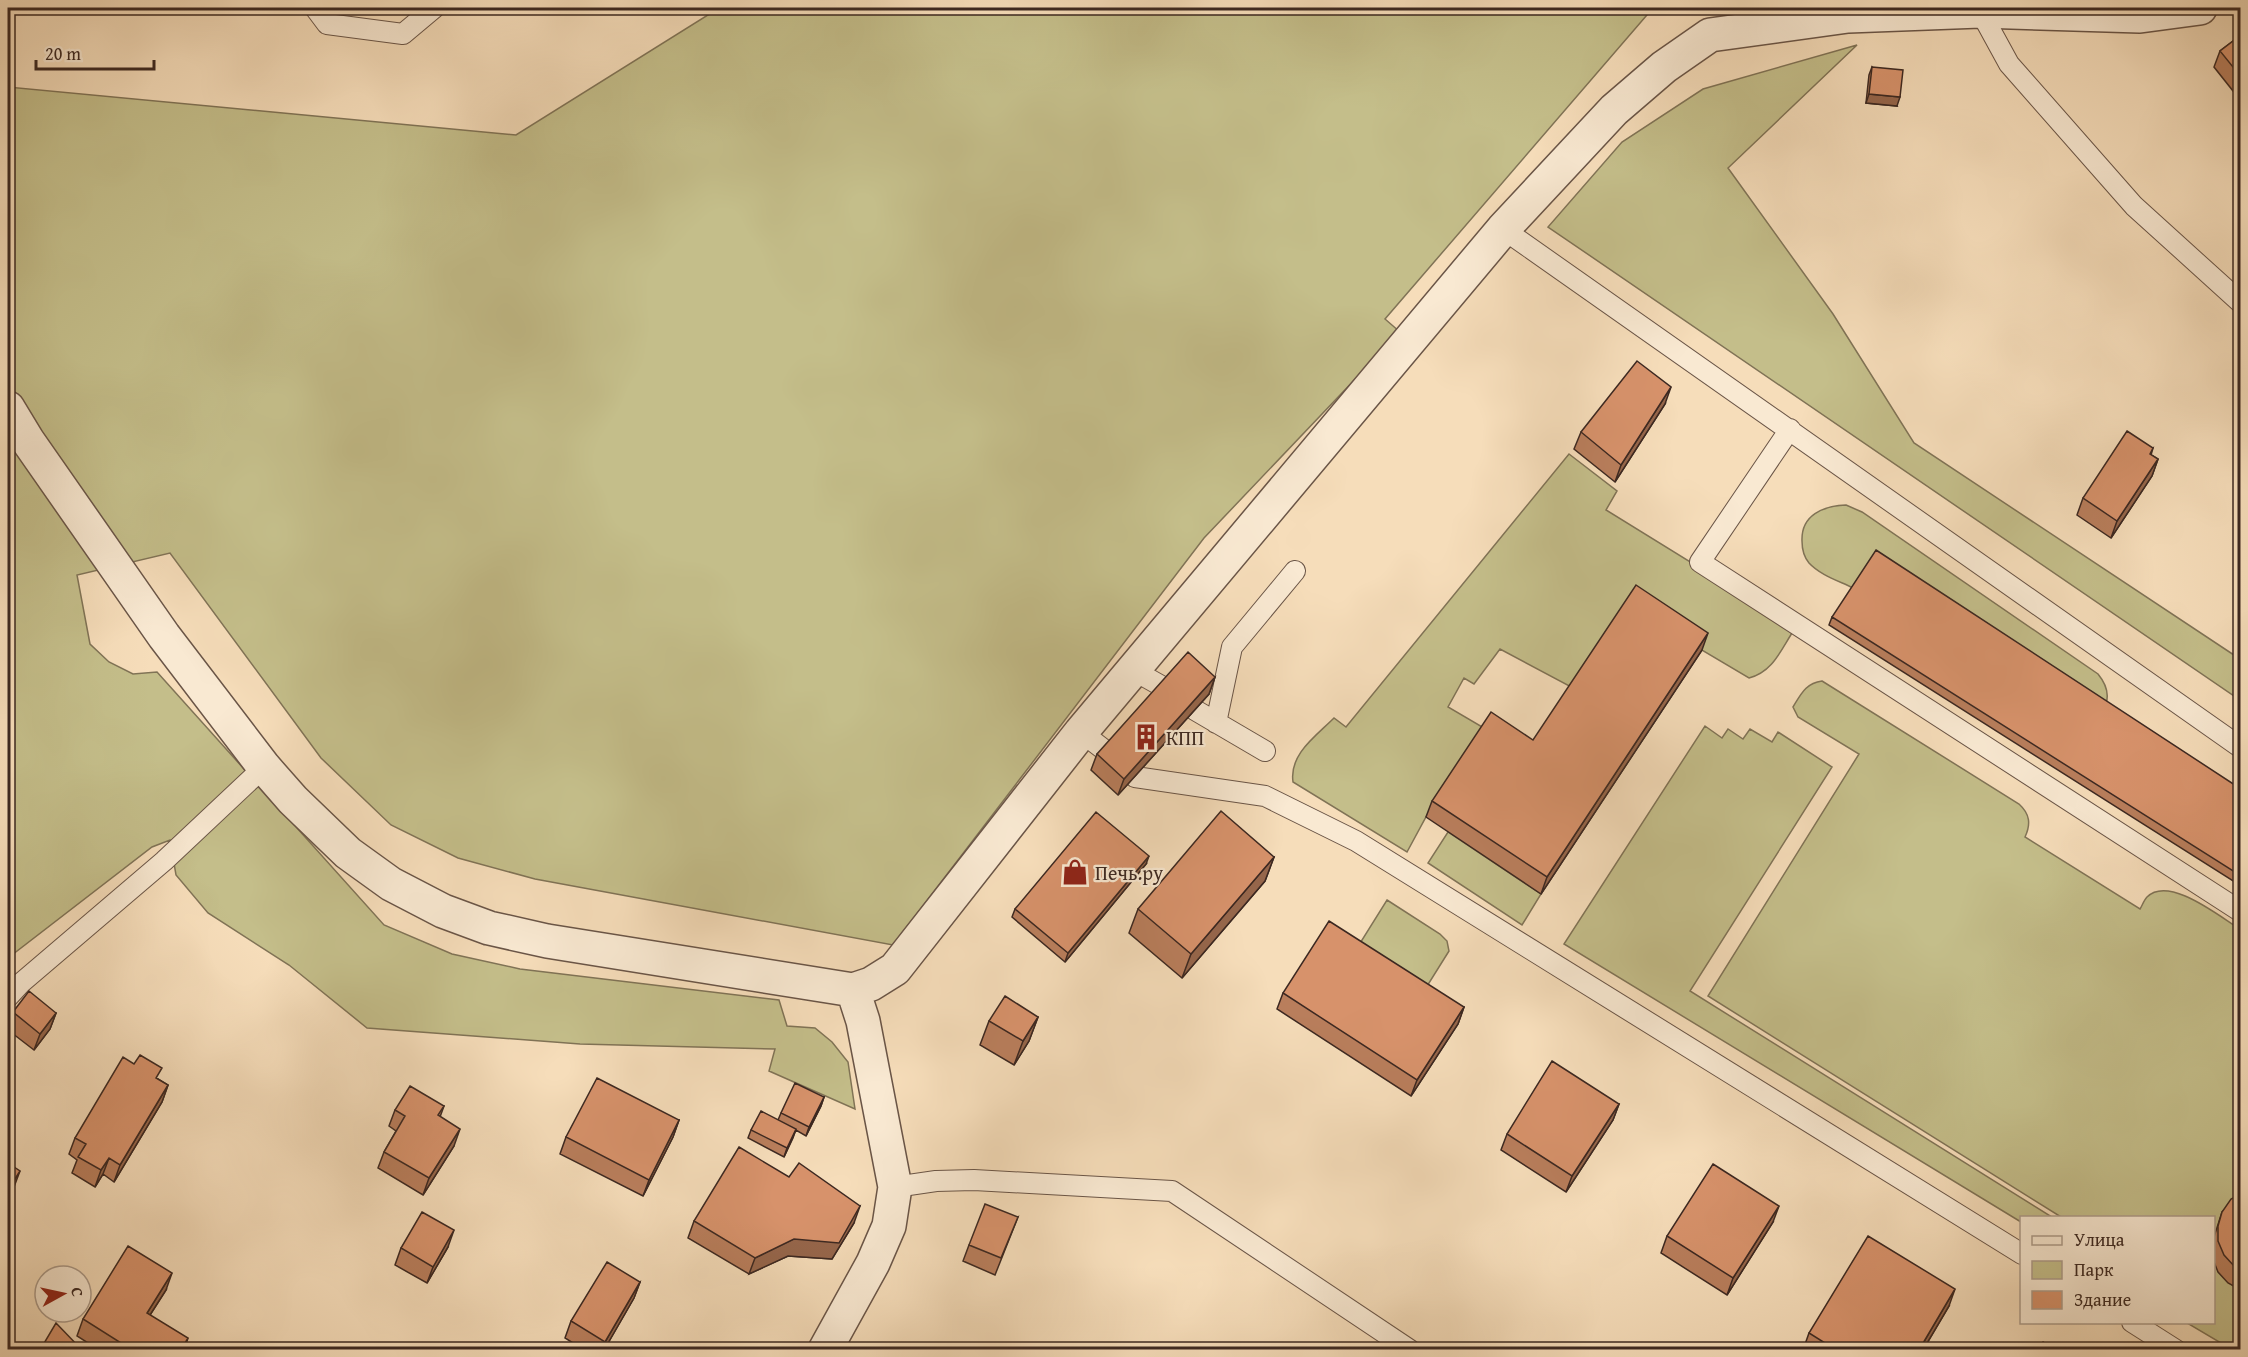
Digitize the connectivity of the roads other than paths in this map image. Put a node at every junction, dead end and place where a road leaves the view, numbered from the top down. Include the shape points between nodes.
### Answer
1 (315, 8) edge
2 (434, 8) edge
3 (2200, 8) edge
4 (1980, 11) junction
5 (1503, 230) junction
6 (2241, 302) edge
7 (8, 408) edge
8 (1790, 429) junction
9 (1295, 571) dead end
10 (1133, 670) junction
11 (1165, 688) edge
12 (1195, 710) edge
13 (1216, 723) junction
14 (1081, 732) junction
15 (2241, 747) edge
16 (1265, 751) dead end
17 (1107, 752) edge
18 (264, 767) junction
19 (1135, 777) edge
20 (2241, 911) edge
21 (853, 990) junction
22 (8, 997) edge
23 (895, 1187) junction
24 (2020, 1253) edge
25 (2134, 1324) edge
26 (825, 1350) edge
27 (1410, 1350) edge
28 (2176, 1350) edge

1 - 2 lane via 327,24 403,34
3 - 4 street via 2140,16
4 - 5 street via 1848,16 1710,35 1664,67 1614,111
4 - 6 lane via 2009,64 2134,206
5 - 8 lane
5 - 10 street
7 - 18 street via 164,636
8 - 15 lane
8 - 20 lane via 1700,562
9 - 13 lane via 1232,647
10 - 11 lane
10 - 14 street
12 - 13 lane
13 - 16 lane
14 - 17 lane
14 - 21 street via 896,969
18 - 21 street via 348,853 391,884 489,928 547,941
18 - 22 lane via 164,861
19 - 24 lane via 1265,796 1356,841
21 - 23 street via 863,1021
23 - 26 street via 889,1226
23 - 27 lane via 974,1180 1173,1191
25 - 28 lane

